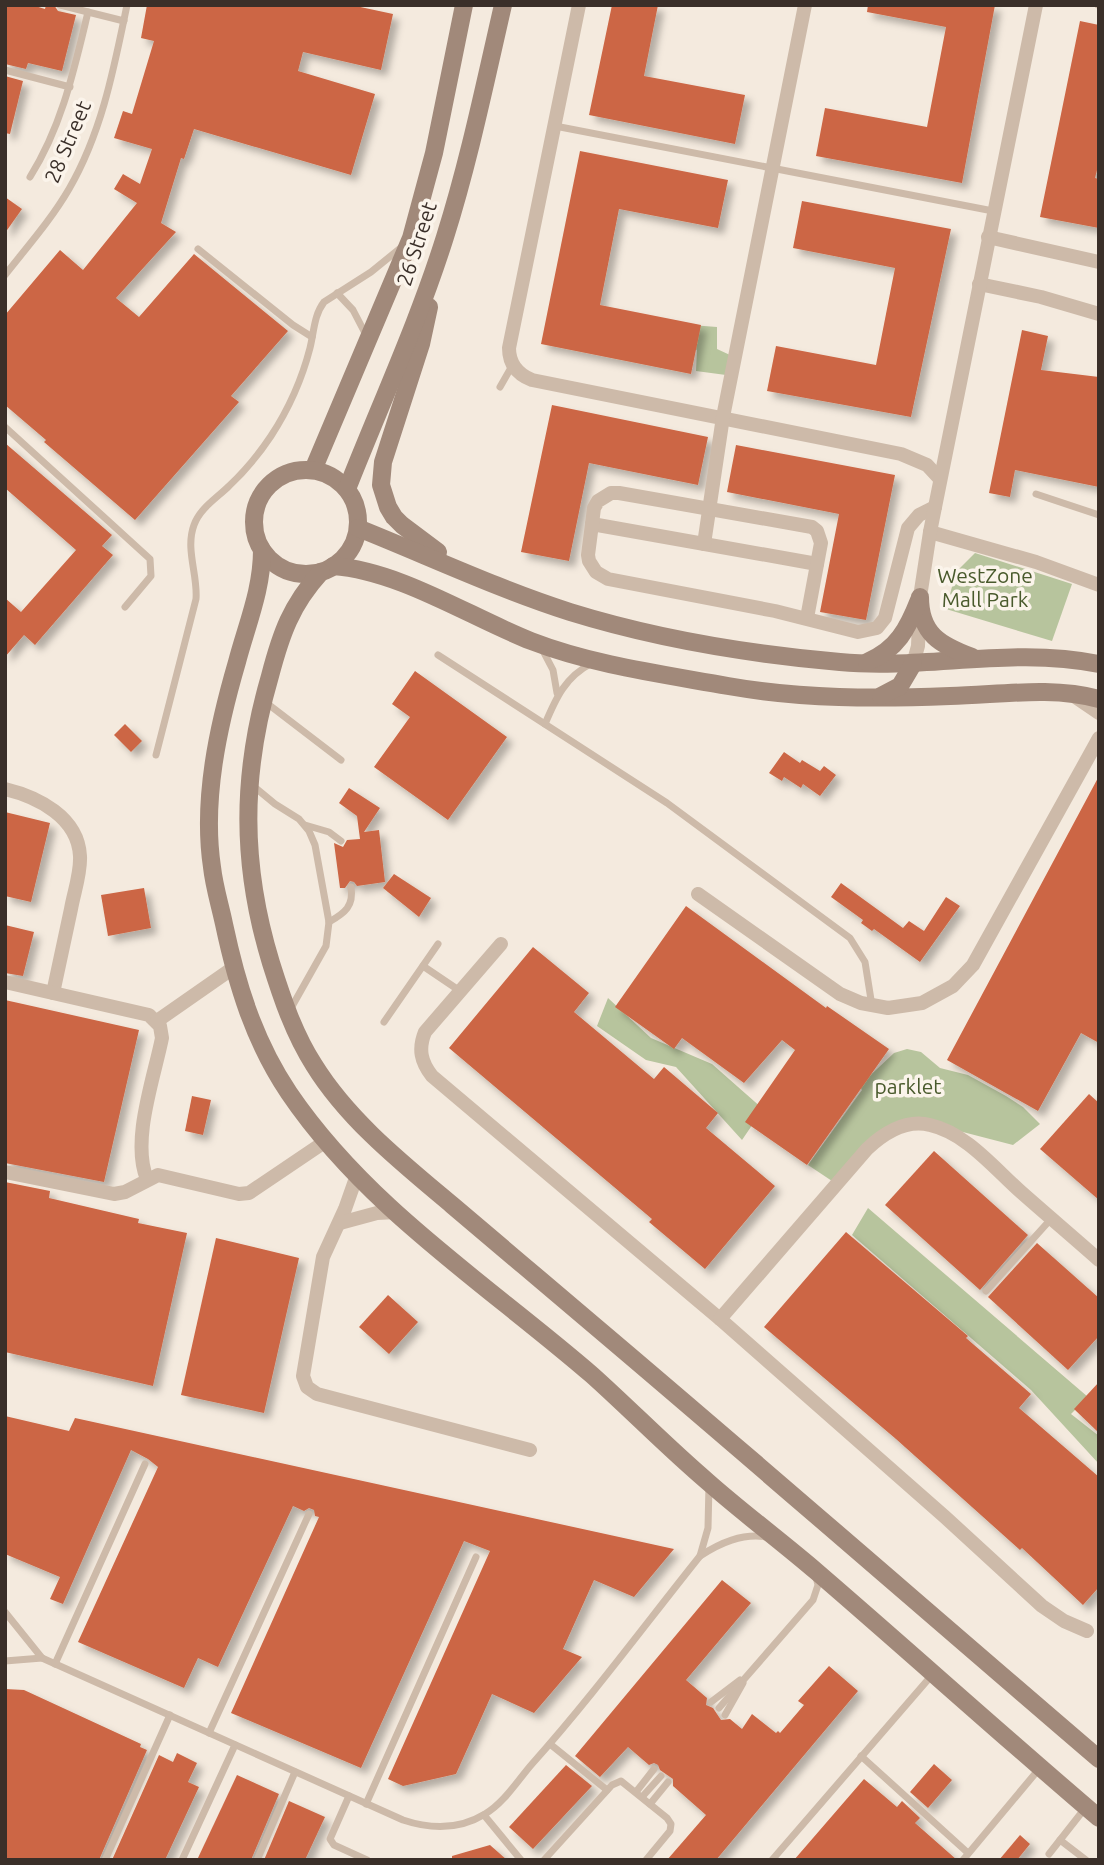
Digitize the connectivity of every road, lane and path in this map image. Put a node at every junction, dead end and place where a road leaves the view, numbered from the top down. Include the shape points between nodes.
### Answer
1 (60, 5) edge
2 (127, 5) edge
3 (464, 5) edge
4 (503, 5) edge
5 (579, 5) edge
6 (805, 5) edge
7 (1036, 5) edge
8 (88, 12) junction
9 (124, 21) junction
10 (5, 70) edge
11 (70, 87) junction
12 (554, 126) junction
13 (774, 168) junction
14 (30, 177) dead end
15 (993, 211) junction
16 (988, 237) junction
17 (411, 238) junction
18 (198, 249) dead end
19 (1099, 261) edge
20 (433, 274) junction
21 (5, 275) edge
22 (979, 284) junction
23 (337, 293) junction
24 (1099, 314) edge
25 (312, 337) junction
26 (368, 341) junction
27 (512, 365) junction
28 (500, 387) dead end
29 (723, 418) junction
30 (5, 427) edge
31 (313, 470) junction
32 (940, 479) junction
33 (347, 489) junction
34 (1036, 494) dead end
35 (935, 507) junction
36 (709, 510) junction
37 (1099, 515) edge
38 (592, 524) junction
39 (358, 528) junction
40 (930, 532) junction
41 (704, 544) junction
42 (262, 550) junction
43 (817, 565) junction
44 (327, 569) junction
45 (461, 569) junction
46 (1099, 584) edge
47 (920, 597) junction
48 (125, 607) dead end
49 (807, 618) junction
50 (538, 643) junction
51 (438, 655) dead end
52 (979, 659) junction
53 (597, 660) junction
54 (864, 663) junction
55 (913, 664) junction
56 (1099, 664) edge
57 (557, 694) junction
58 (1069, 694) junction
59 (878, 697) junction
60 (1099, 699) edge
61 (263, 700) junction
62 (1099, 713) edge
63 (545, 724) junction
64 (1098, 741) edge
65 (156, 755) dead end
66 (341, 760) dead end
67 (249, 783) junction
68 (5, 789) edge
69 (305, 825) junction
70 (341, 841) dead end
71 (351, 887) dead end
72 (698, 894) dead end
73 (329, 922) junction
74 (438, 944) dead end
75 (501, 944) dead end
76 (423, 966) junction
77 (233, 968) junction
78 (5, 982) edge
79 (460, 991) junction
80 (53, 993) junction
81 (872, 1006) junction
82 (288, 1013) junction
83 (157, 1021) junction
84 (384, 1022) dead end
85 (326, 1141) junction
86 (5, 1172) edge
87 (357, 1175) junction
88 (147, 1179) junction
89 (396, 1212) junction
90 (1051, 1219) junction
91 (340, 1223) junction
92 (1099, 1260) edge
93 (986, 1291) dead end
94 (720, 1319) junction
95 (530, 1450) dead end
96 (145, 1464) dead end
97 (709, 1483) junction
98 (309, 1514) dead end
99 (775, 1538) junction
100 (700, 1556) junction
101 (476, 1557) dead end
102 (814, 1570) junction
103 (5, 1612) edge
104 (1093, 1633) edge
105 (42, 1658) junction
106 (5, 1661) edge
107 (55, 1664) junction
108 (933, 1674) junction
109 (746, 1676) junction
110 (711, 1702) dead end
111 (719, 1708) dead end
112 (170, 1715) junction
113 (725, 1715) dead end
114 (209, 1733) junction
115 (550, 1744) junction
116 (235, 1745) junction
117 (861, 1756) junction
118 (1099, 1759) edge
119 (654, 1769) dead end
120 (1040, 1769) junction
121 (295, 1772) junction
122 (607, 1790) junction
123 (639, 1794) junction
124 (349, 1796) junction
125 (366, 1804) junction
126 (650, 1804) junction
127 (1092, 1812) edge
128 (484, 1815) junction
129 (1060, 1840) junction
130 (1049, 1854) dead end
131 (966, 1856) edge
132 (105, 1860) edge
133 (182, 1860) edge
134 (257, 1860) edge
135 (367, 1860) edge
136 (521, 1860) edge
137 (544, 1860) edge
138 (646, 1860) edge
139 (772, 1860) edge
140 (1086, 1860) edge

1 - 8 lane
2 - 9 lane, 28 Street
3 - 17 street, 26 Street via 434,153
4 - 20 street, 26 Street via 466,163
5 - 12 street
6 - 13 street
7 - 15 street
8 - 9 lane
8 - 11 lane
9 - 21 lane, 28 Street via 86,157 50,219
10 - 11 lane
11 - 14 lane via 57,127
12 - 13 lane
12 - 27 street via 509,348
13 - 15 lane
13 - 29 street
15 - 16 street
16 - 19 street
16 - 22 street
17 - 23 lane
17 - 26 street, 26 Street
18 - 25 lane
20 - 33 street, 26 Street
20 - 45 street via 424,335 383,462 381,485 388,507 402,525
22 - 24 street
22 - 32 street
23 - 25 lane via 319,309
23 - 26 lane via 359,320
25 - 65 lane via 300,379 271,436 193,527 190,544 196,599
26 - 31 street, 26 Street
27 - 28 lane
27 - 29 street via 532,380
29 - 32 street via 901,454 927,466
29 - 36 street
30 - 48 lane via 150,559 151,576
31 - 33 street via 332,476
31 - 42 street via 288,473 267,487 258,501 255,534
32 - 35 street
33 - 39 street via 357,508
34 - 37 lane
35 - 40 street
35 - 49 street via 919,515 908,528 885,618 877,628 858,632
36 - 38 street via 611,493 598,501
36 - 41 street
36 - 43 street via 812,527 821,543
38 - 41 street
38 - 49 street via 589,561 608,579
39 - 44 street via 343,558
39 - 45 street
40 - 46 street
40 - 47 street
41 - 43 street
42 - 44 street via 294,572
42 - 77 street via 258,595 219,733 210,812 211,865
43 - 49 street
44 - 50 street via 363,570 385,577
44 - 61 street via 293,607
45 - 54 street via 533,599 640,631 778,656
47 - 52 street via 925,624 936,639
47 - 54 street via 898,641
47 - 55 street
50 - 53 street
50 - 57 lane via 553,670
51 - 63 lane
52 - 55 street
52 - 56 street via 1055,657
53 - 57 lane
53 - 59 street via 785,695
54 - 55 street
55 - 59 street via 900,685
57 - 63 lane
58 - 59 street
58 - 60 street
58 - 62 street
61 - 66 lane
61 - 67 street
63 - 81 lane via 667,803 850,938 865,962
64 - 81 street via 966,974 922,1003
67 - 69 lane
67 - 82 street via 252,887
68 - 80 street via 52,809 79,846 79,868
69 - 70 lane
69 - 73 lane via 315,845
71 - 73 lane via 347,911
72 - 81 street via 840,994
73 - 82 lane via 326,946
74 - 76 lane
75 - 79 street
76 - 79 lane
76 - 84 lane
77 - 83 street
77 - 85 street via 265,1053
78 - 80 street
79 - 94 street via 425,1032 421,1055 427,1070
80 - 83 street via 149,1015
82 - 118 street via 332,1091 387,1148
83 - 88 street via 162,1038 140,1147
85 - 87 street
85 - 88 street via 249,1193 163,1175
86 - 88 street via 114,1194
87 - 89 street
87 - 91 street
89 - 91 street
89 - 97 street via 592,1376
90 - 92 street
90 - 93 lane
90 - 94 street via 960,1137 928,1124 894,1128 867,1149
91 - 95 street via 323,1257 303,1376 307,1387 317,1394
94 - 104 street via 1042,1606
96 - 107 lane
97 - 99 street
97 - 100 lane via 708,1528
98 - 114 lane
99 - 100 lane via 741,1537
99 - 102 street
100 - 115 lane
101 - 125 lane
102 - 108 street
102 - 109 lane via 818,1585 813,1600
103 - 105 lane
105 - 106 lane
105 - 107 lane
107 - 112 lane
108 - 117 lane
108 - 120 street
109 - 110 lane
109 - 111 lane
109 - 113 lane
112 - 114 lane
112 - 132 lane
114 - 116 lane
115 - 122 lane
115 - 128 lane
116 - 121 lane
116 - 133 lane
117 - 131 lane
117 - 139 lane
119 - 123 lane
120 - 127 street
120 - 131 lane
121 - 124 lane
121 - 134 lane
122 - 123 lane via 621,1781
122 - 137 lane
123 - 126 lane
123 - 126 lane via 664,1779
124 - 125 lane
124 - 135 lane via 330,1839
125 - 128 lane via 419,1825 453,1826
126 - 138 lane via 671,1824
127 - 129 lane
128 - 136 lane
129 - 130 lane
129 - 140 lane

